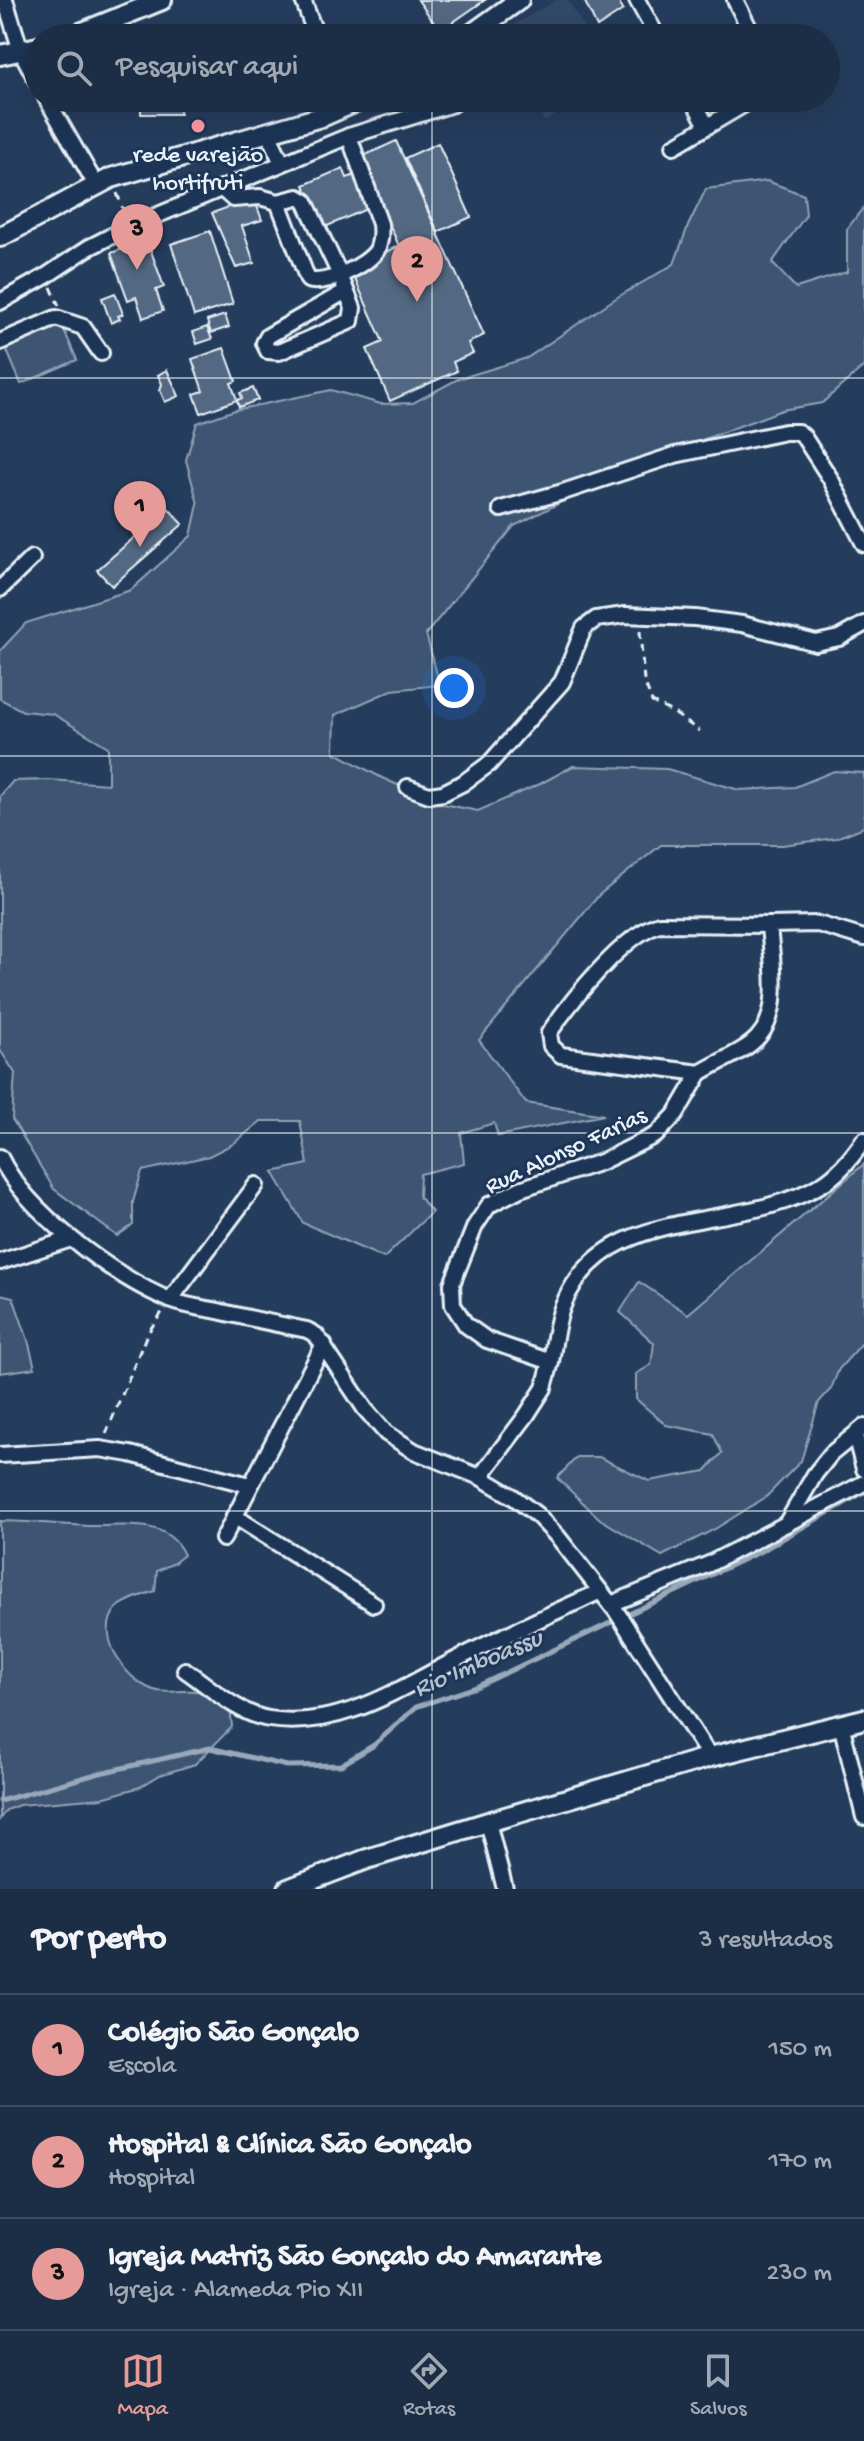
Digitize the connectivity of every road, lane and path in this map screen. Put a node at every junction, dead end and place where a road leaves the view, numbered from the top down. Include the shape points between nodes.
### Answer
1 (5, 0) edge
2 (162, 0) edge
3 (303, 0) edge
4 (519, 0) edge
5 (637, 0) edge
6 (735, 0) edge
7 (103, 24) edge
8 (312, 24) edge
9 (486, 24) edge
10 (650, 24) edge
11 (747, 24) edge
12 (24, 37) edge
13 (24, 50) edge
14 (0, 55) edge
15 (56, 112) edge
16 (323, 112) edge
17 (427, 112) edge
18 (700, 112) edge
19 (731, 112) edge
20 (707, 126) junction
21 (268, 133) junction
22 (349, 136) junction
23 (674, 146) dead end
24 (282, 163) junction
25 (103, 182) junction
26 (221, 188) junction
27 (278, 202) junction
28 (129, 227) junction
29 (0, 237) edge
30 (340, 275) junction
31 (46, 276) junction
32 (346, 291) junction
33 (0, 302) edge
34 (64, 319) junction
35 (0, 342) edge
36 (101, 353) dead end
37 (501, 509) dead end
38 (864, 544) edge
39 (32, 558) dead end
40 (0, 589) edge
41 (639, 616) junction
42 (864, 624) edge
43 (699, 731) dead end
44 (408, 787) dead end
45 (769, 925) junction
46 (864, 938) edge
47 (700, 1073) junction
48 (864, 1140) edge
49 (0, 1157) edge
50 (256, 1185) dead end
51 (71, 1239) junction
52 (0, 1262) edge
53 (170, 1300) junction
54 (324, 1344) junction
55 (551, 1362) junction
56 (859, 1431) edge
57 (100, 1449) junction
58 (0, 1455) edge
59 (864, 1469) edge
60 (480, 1477) junction
61 (864, 1483) edge
62 (249, 1485) junction
63 (234, 1516) junction
64 (786, 1524) junction
65 (223, 1539) dead end
66 (599, 1592) junction
67 (374, 1604) dead end
68 (614, 1608) junction
69 (185, 1670) dead end
70 (864, 1719) edge
71 (841, 1724) junction
72 (710, 1757) junction
73 (864, 1817) edge
74 (488, 1822) junction
75 (288, 1889) edge
76 (505, 1889) edge

1 - 12 street
2 - 7 main road
3 - 8 street
4 - 9 main road
5 - 10 street
6 - 11 street
13 - 14 main road
15 - 25 street
16 - 21 main road
17 - 22 street
18 - 20 street
19 - 20 street
20 - 23 street
21 - 24 street
21 - 25 main road
22 - 24 street
22 - 30 street via 381,238 371,257
24 - 26 street
25 - 28 path
25 - 29 main road
26 - 27 street via 230,198
26 - 28 street
27 - 30 street via 298,197 308,204
27 - 30 street via 308,280
28 - 31 street
30 - 32 street
31 - 33 street
31 - 34 path
32 - 32 street via 353,308 351,321 279,352 268,351 268,336
34 - 35 street via 35,325
34 - 36 street via 83,327
37 - 38 street via 675,455 798,432 830,478
39 - 40 street
41 - 42 street via 742,624 816,643
41 - 43 path via 644,681 652,702
41 - 44 street via 609,615 584,628 562,682 489,764 443,793 429,795
45 - 46 street via 818,924
45 - 47 street via 769,1021 759,1038
45 - 47 street, Rua Alonso Farias via 672,923 646,928 587,985 549,1033 551,1046 561,1055
47 - 55 street, Rua Alonso Farias via 676,1114 656,1135 601,1162 520,1189 489,1205 475,1226 452,1284 453,1305 466,1325 487,1340
48 - 55 street via 824,1183 795,1198 613,1244 597,1256 561,1309
49 - 51 street via 35,1206
50 - 53 street
51 - 52 street
51 - 53 street
53 - 54 street via 307,1330
53 - 57 path via 147,1334
54 - 60 street via 386,1433 414,1451
54 - 62 street
55 - 60 street via 544,1388
56 - 59 street
56 - 64 street via 815,1474
57 - 58 street
57 - 62 street
60 - 66 street via 537,1515
61 - 64 street
62 - 63 street
63 - 65 street
63 - 67 street
64 - 68 street
66 - 68 street
66 - 69 street via 383,1700 326,1717 266,1718 242,1709
68 - 72 street
70 - 71 main road
71 - 72 main road
71 - 73 street
72 - 74 main road
74 - 75 main road
74 - 76 street

